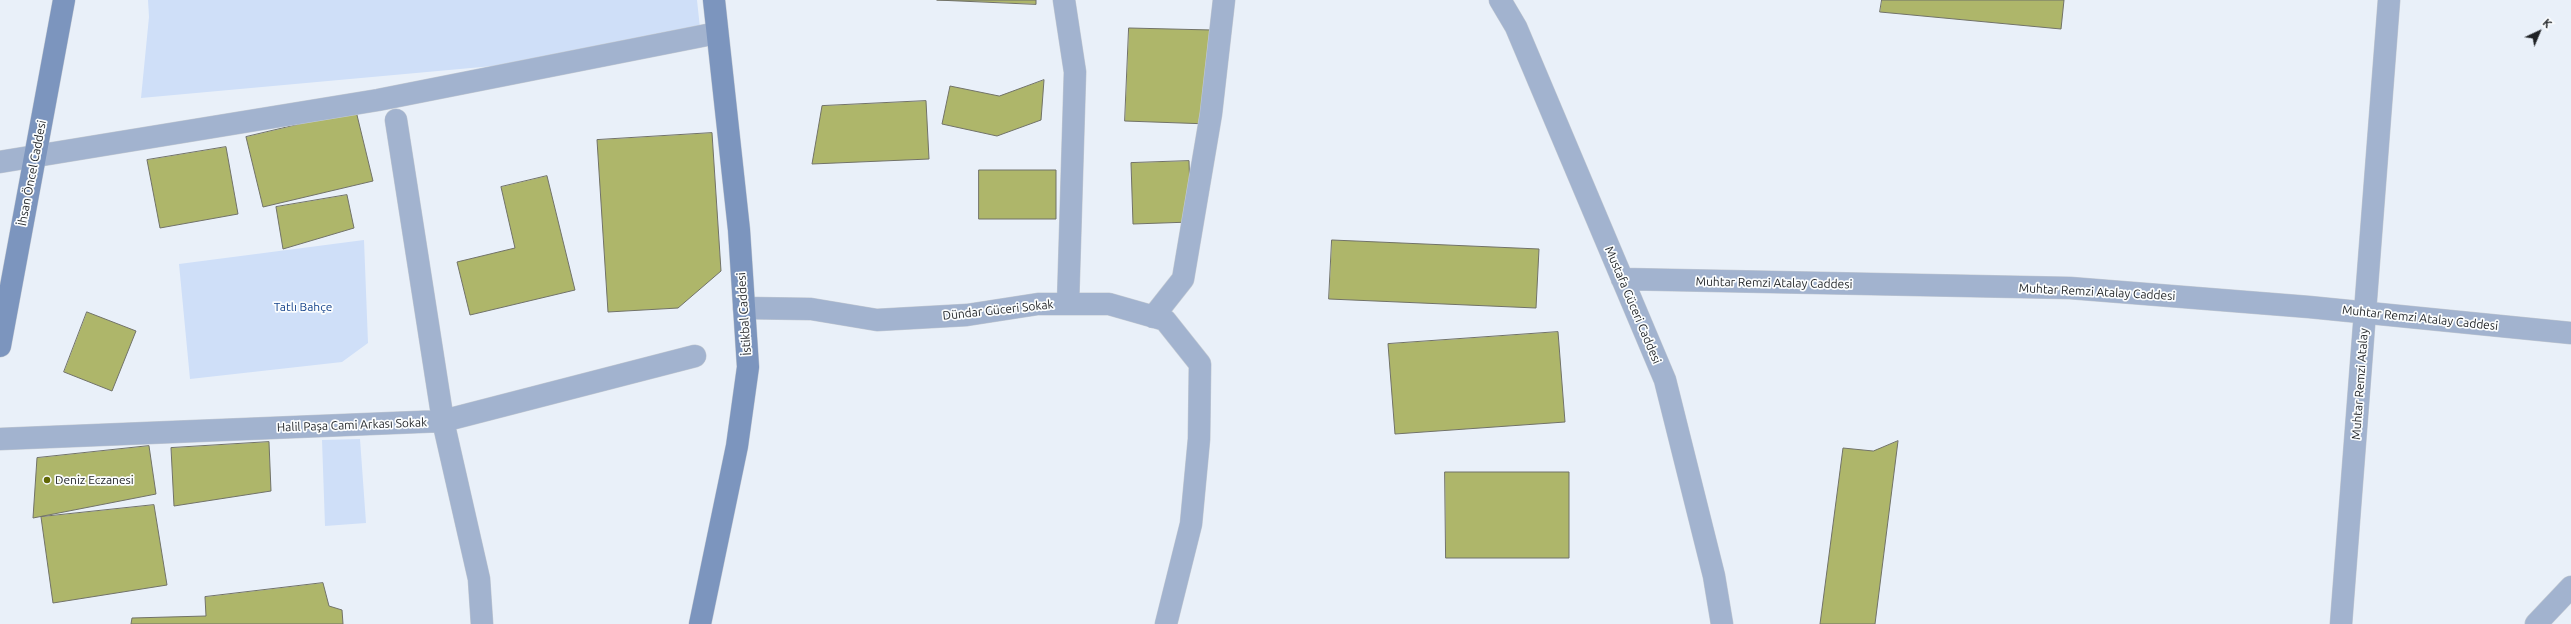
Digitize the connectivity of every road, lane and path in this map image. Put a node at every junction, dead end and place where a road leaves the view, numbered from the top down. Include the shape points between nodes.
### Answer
1 (64, 0) edge
2 (714, 0) edge
3 (1064, 0) edge
4 (1224, 0) edge
5 (1500, 0) edge
6 (2389, 0) edge
7 (717, 33) junction
8 (396, 120) dead end
9 (35, 156) junction
10 (0, 162) edge
11 (1622, 279) junction
12 (1068, 304) junction
13 (744, 308) junction
14 (2365, 313) junction
15 (1153, 317) junction
16 (2571, 332) edge
17 (0, 346) edge
18 (695, 356) dead end
19 (443, 421) junction
20 (0, 439) edge
21 (2571, 587) edge
22 (482, 624) edge
23 (700, 624) edge
24 (1166, 624) edge
25 (1722, 624) edge
26 (2341, 624) edge
27 (2536, 624) edge

1 - 9 street, İhsan Öncel Caddesi
2 - 7 street, İstikbal Caddesi
3 - 12 street, Dündar Güceri Sokak via 1075,72
4 - 15 street via 1211,114 1184,279
5 - 11 street, Mustafa Güceri Caddesi via 1516,27
6 - 14 street, Muhtar Remzi Atalay
7 - 9 street via 378,100
7 - 13 street, İstikbal Caddesi via 739,230
8 - 19 street
9 - 10 street
9 - 17 street, İhsan Öncel Caddesi
11 - 14 street, Muhtar Remzi Atalay Caddesi via 2070,288
11 - 25 street, Mustafa Güceri Caddesi via 1665,380 1714,576
12 - 13 street, Dündar Güceri Sokak via 1038,304 967,314 877,320 811,309
12 - 15 street via 1109,304
13 - 23 street, İstikbal Caddesi via 748,367 738,446
14 - 16 street, Muhtar Remzi Atalay Caddesi
14 - 26 street, Muhtar Remzi Atalay
15 - 24 street via 1165,320 1200,364 1199,440 1191,524
18 - 19 street, Halil Paşa Cami Arkası Sokak
19 - 20 street, Halil Paşa Cami Arkası Sokak
19 - 22 street via 479,579
21 - 27 street

